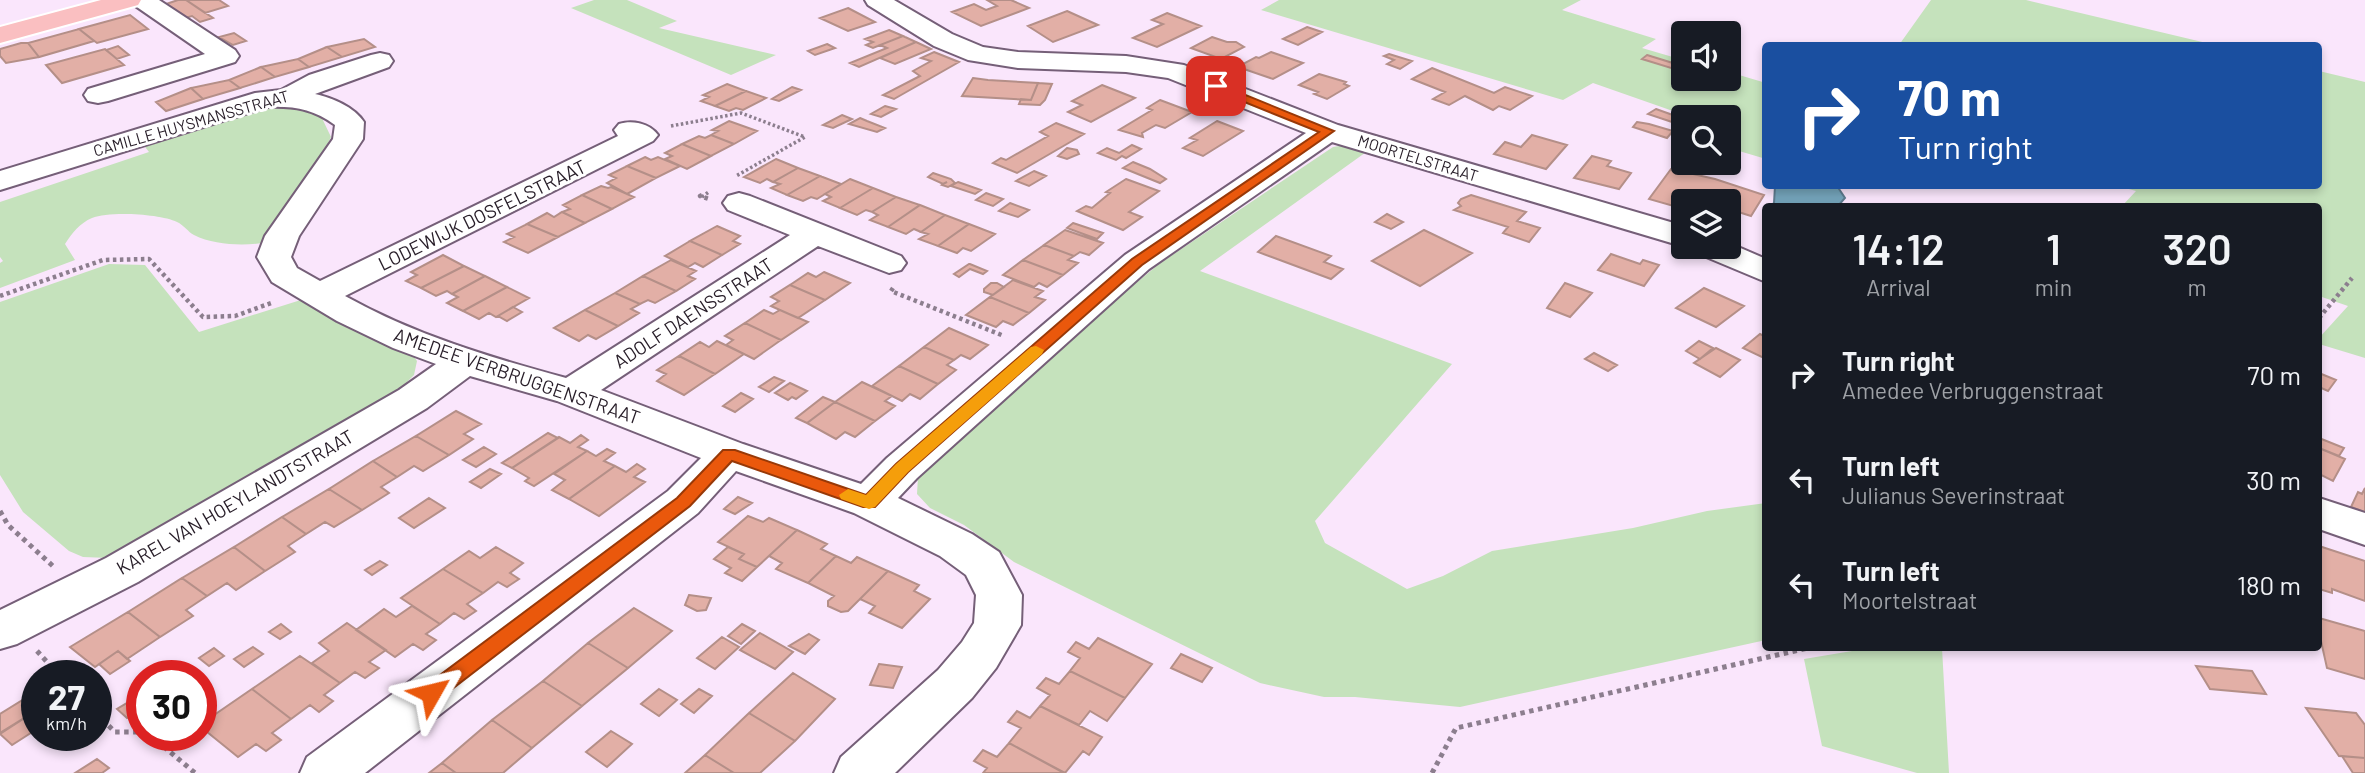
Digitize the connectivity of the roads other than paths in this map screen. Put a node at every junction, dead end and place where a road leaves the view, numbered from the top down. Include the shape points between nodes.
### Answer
1 (130, 0) edge
2 (143, 0) edge
3 (877, 0) edge
4 (0, 35) edge
5 (380, 61) dead end
6 (98, 95) dead end
7 (288, 97) junction
8 (644, 131) road end
9 (1328, 131) junction
10 (0, 181) edge
11 (729, 190) road end
12 (815, 233) junction
13 (1671, 233) edge
14 (1737, 259) edge
15 (889, 263) road end
16 (1762, 270) edge
17 (316, 291) junction
18 (464, 362) junction
19 (571, 392) junction
20 (729, 454) junction
21 (869, 502) junction
22 (2322, 514) edge
23 (2365, 530) edge
24 (0, 631) edge
25 (327, 773) edge
26 (860, 773) edge

1 - 4 main road
2 - 6 street via 226,56
3 - 9 street, MOORTELSTRAAT via 943,40 977,54 1174,71
5 - 7 street, CAMILLE HUYSMANSSTRAAT via 318,80
7 - 10 street, CAMILLE HUYSMANSSTRAAT via 242,105
7 - 17 street, AMEDEE VERBRUGGENSTRAAT via 316,102 350,122 348,139 282,236 274,257 284,275
8 - 17 street, LODEWIJK DOSFELSTRAAT
9 - 13 street, MOORTELSTRAAT
9 - 21 street via 1137,262
11 - 12 street
12 - 15 street
12 - 19 street, ADOLF DAENSSTRAAT
14 - 16 street
17 - 18 street, AMEDEE VERBRUGGENSTRAAT via 349,313
18 - 19 street, AMEDEE VERBRUGGENSTRAAT
18 - 24 street, KAREL VAN HOEYLANDTSTRAAT via 412,399 122,570
19 - 20 street, AMEDEE VERBRUGGENSTRAAT
20 - 21 street, AMEDEE VERBRUGGENSTRAAT
20 - 25 street via 683,502
21 - 26 street, AMEDEE VERBRUGGENSTRAAT via 983,564 999,595 997,625 979,655 955,684
22 - 23 street

